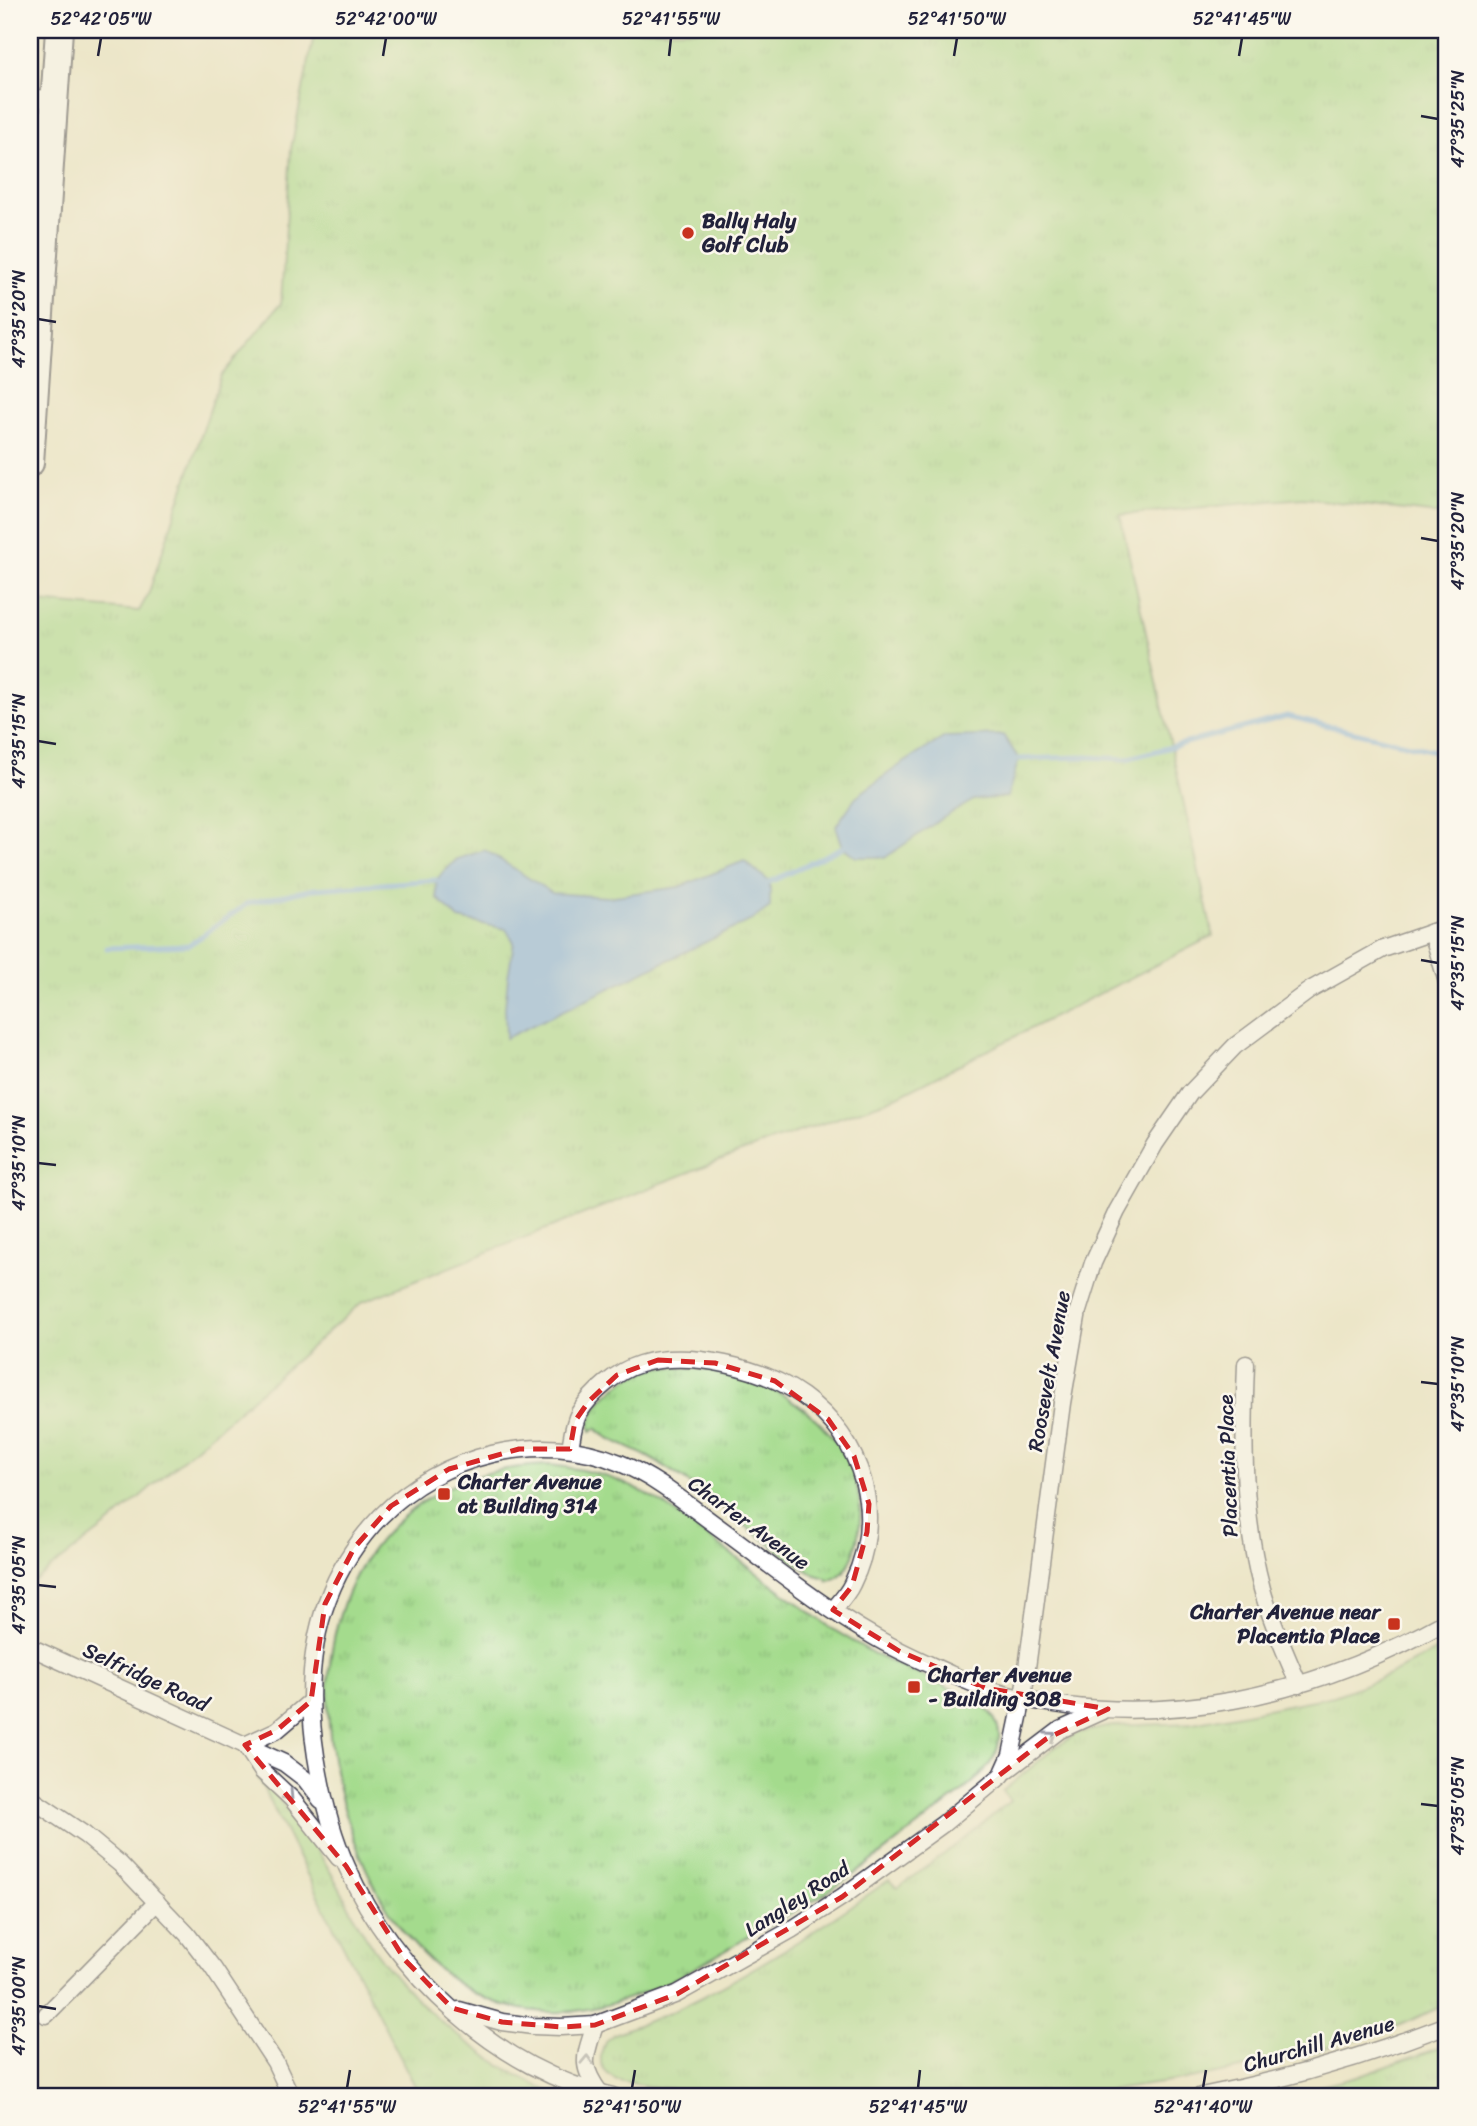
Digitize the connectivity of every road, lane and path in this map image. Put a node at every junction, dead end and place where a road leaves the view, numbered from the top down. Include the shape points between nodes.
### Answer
1 (59, 30) edge
2 (41, 98) edge
3 (30, 463) edge
4 (1440, 930) edge
5 (1447, 982) edge
6 (1246, 1364) dead end
7 (570, 1449) junction
8 (833, 1610) junction
9 (1447, 1621) edge
10 (30, 1647) edge
11 (1298, 1685) junction
12 (1023, 1698) junction
13 (311, 1701) junction
14 (1108, 1709) junction
15 (244, 1745) junction
16 (1002, 1775) junction
17 (30, 1798) edge
18 (327, 1811) junction
19 (346, 1866) junction
20 (157, 1902) junction
21 (452, 2008) junction
22 (46, 2015) dead end
23 (595, 2025) junction
24 (1447, 2025) edge
25 (607, 2095) edge
26 (291, 2096) edge
27 (1201, 2096) edge

1 - 2 main road
2 - 3 main road
4 - 5 street
4 - 12 street, Roosevelt Avenue via 1383,949 1310,990 1235,1046 1190,1093 1116,1211 1078,1311
6 - 11 street, Placentia Place via 1243,1435 1253,1554
7 - 8 street, Charter Avenue via 619,1462 647,1476
7 - 8 street via 575,1422 589,1401 617,1375 658,1360 745,1369 803,1396 848,1446 864,1479 869,1504 862,1557 852,1586
7 - 13 street, Charter Avenue via 519,1449 474,1460 427,1481 391,1506 354,1548 325,1604 316,1639
8 - 12 street, Charter Avenue via 899,1651 985,1688
9 - 11 street, Charter Avenue via 1407,1643
10 - 15 street, Selfridge Road
11 - 14 street, Charter Avenue via 1204,1706
12 - 14 street, Charter Avenue
12 - 16 street
13 - 15 street via 276,1730
13 - 18 street, Charter Avenue
16 -> 14 street, Langley Road via 1060,1730
15 - 18 street, Selfridge Road via 295,1770
15 -> 19 street, Selfridge Road
16 - 23 street, Langley Road via 943,1824 791,1930 677,1994
17 - 20 street via 85,1835
18 - 19 street, Charter Avenue
19 - 21 street via 405,1960
20 - 22 street
20 - 26 street via 213,1968 275,2062
21 - 23 street, Langley Road via 533,2026
21 - 25 street via 521,2060
25 -> 23 street via 588,2077 585,2065
24 - 27 street, Churchill Avenue via 1316,2069

